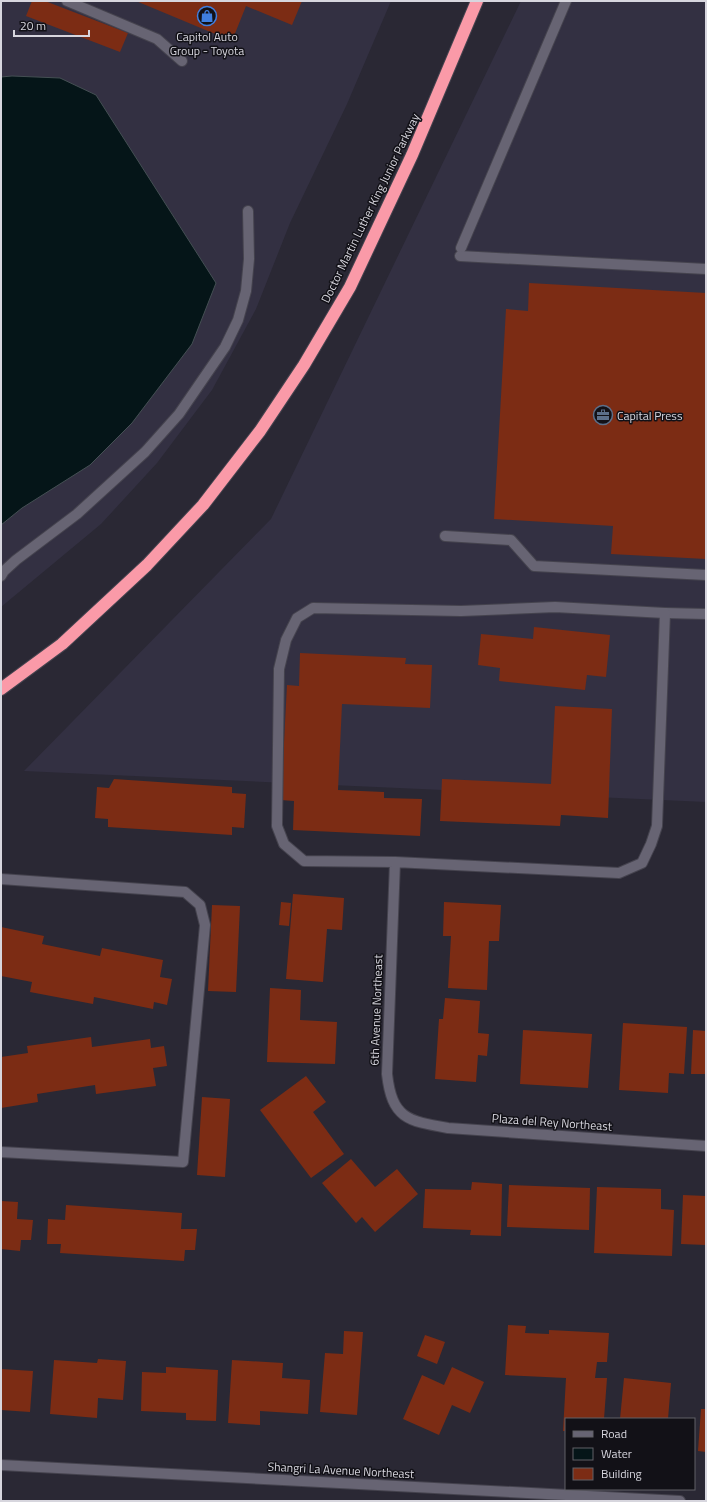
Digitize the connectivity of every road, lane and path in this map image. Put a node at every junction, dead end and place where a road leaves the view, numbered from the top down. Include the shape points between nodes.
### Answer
1 (67, 1) edge
2 (477, 1) edge
3 (566, 1) edge
4 (182, 61) dead end
5 (248, 211) dead end
6 (706, 269) edge
7 (445, 536) dead end
8 (706, 575) edge
9 (1, 576) edge
10 (665, 613) junction
11 (706, 614) edge
12 (1, 689) edge
13 (395, 862) junction
14 (1, 880) edge
15 (399, 1112) joint
16 (706, 1146) edge
17 (1, 1152) edge
18 (1, 1465) edge
19 (680, 1501) edge

1 - 4 street via 157,39
2 - 12 highway, Doctor Martin Luther King Junior Parkway via 412,155 350,288 304,365 260,431 203,505 147,565 62,644
3 - 6 street via 461,252
5 - 9 street via 249,259 246,291 238,320 221,353 179,414 146,452 77,514 16,560
7 - 8 street via 511,540 534,566
10 - 11 street
10 - 13 street via 657,826 642,863 619,873
10 - 13 street via 555,607 461,611 313,608 297,618 286,640 279,669 277,826 284,844 304,861
13 - 15 street, 6th Avenue Northeast via 387,1074 389,1095
14 - 17 street via 185,892 200,905 205,925 182,1162
15 - 16 street, Plaza del Rey Northeast via 422,1124 448,1128
18 - 19 street, Shangri La Avenue Northeast

